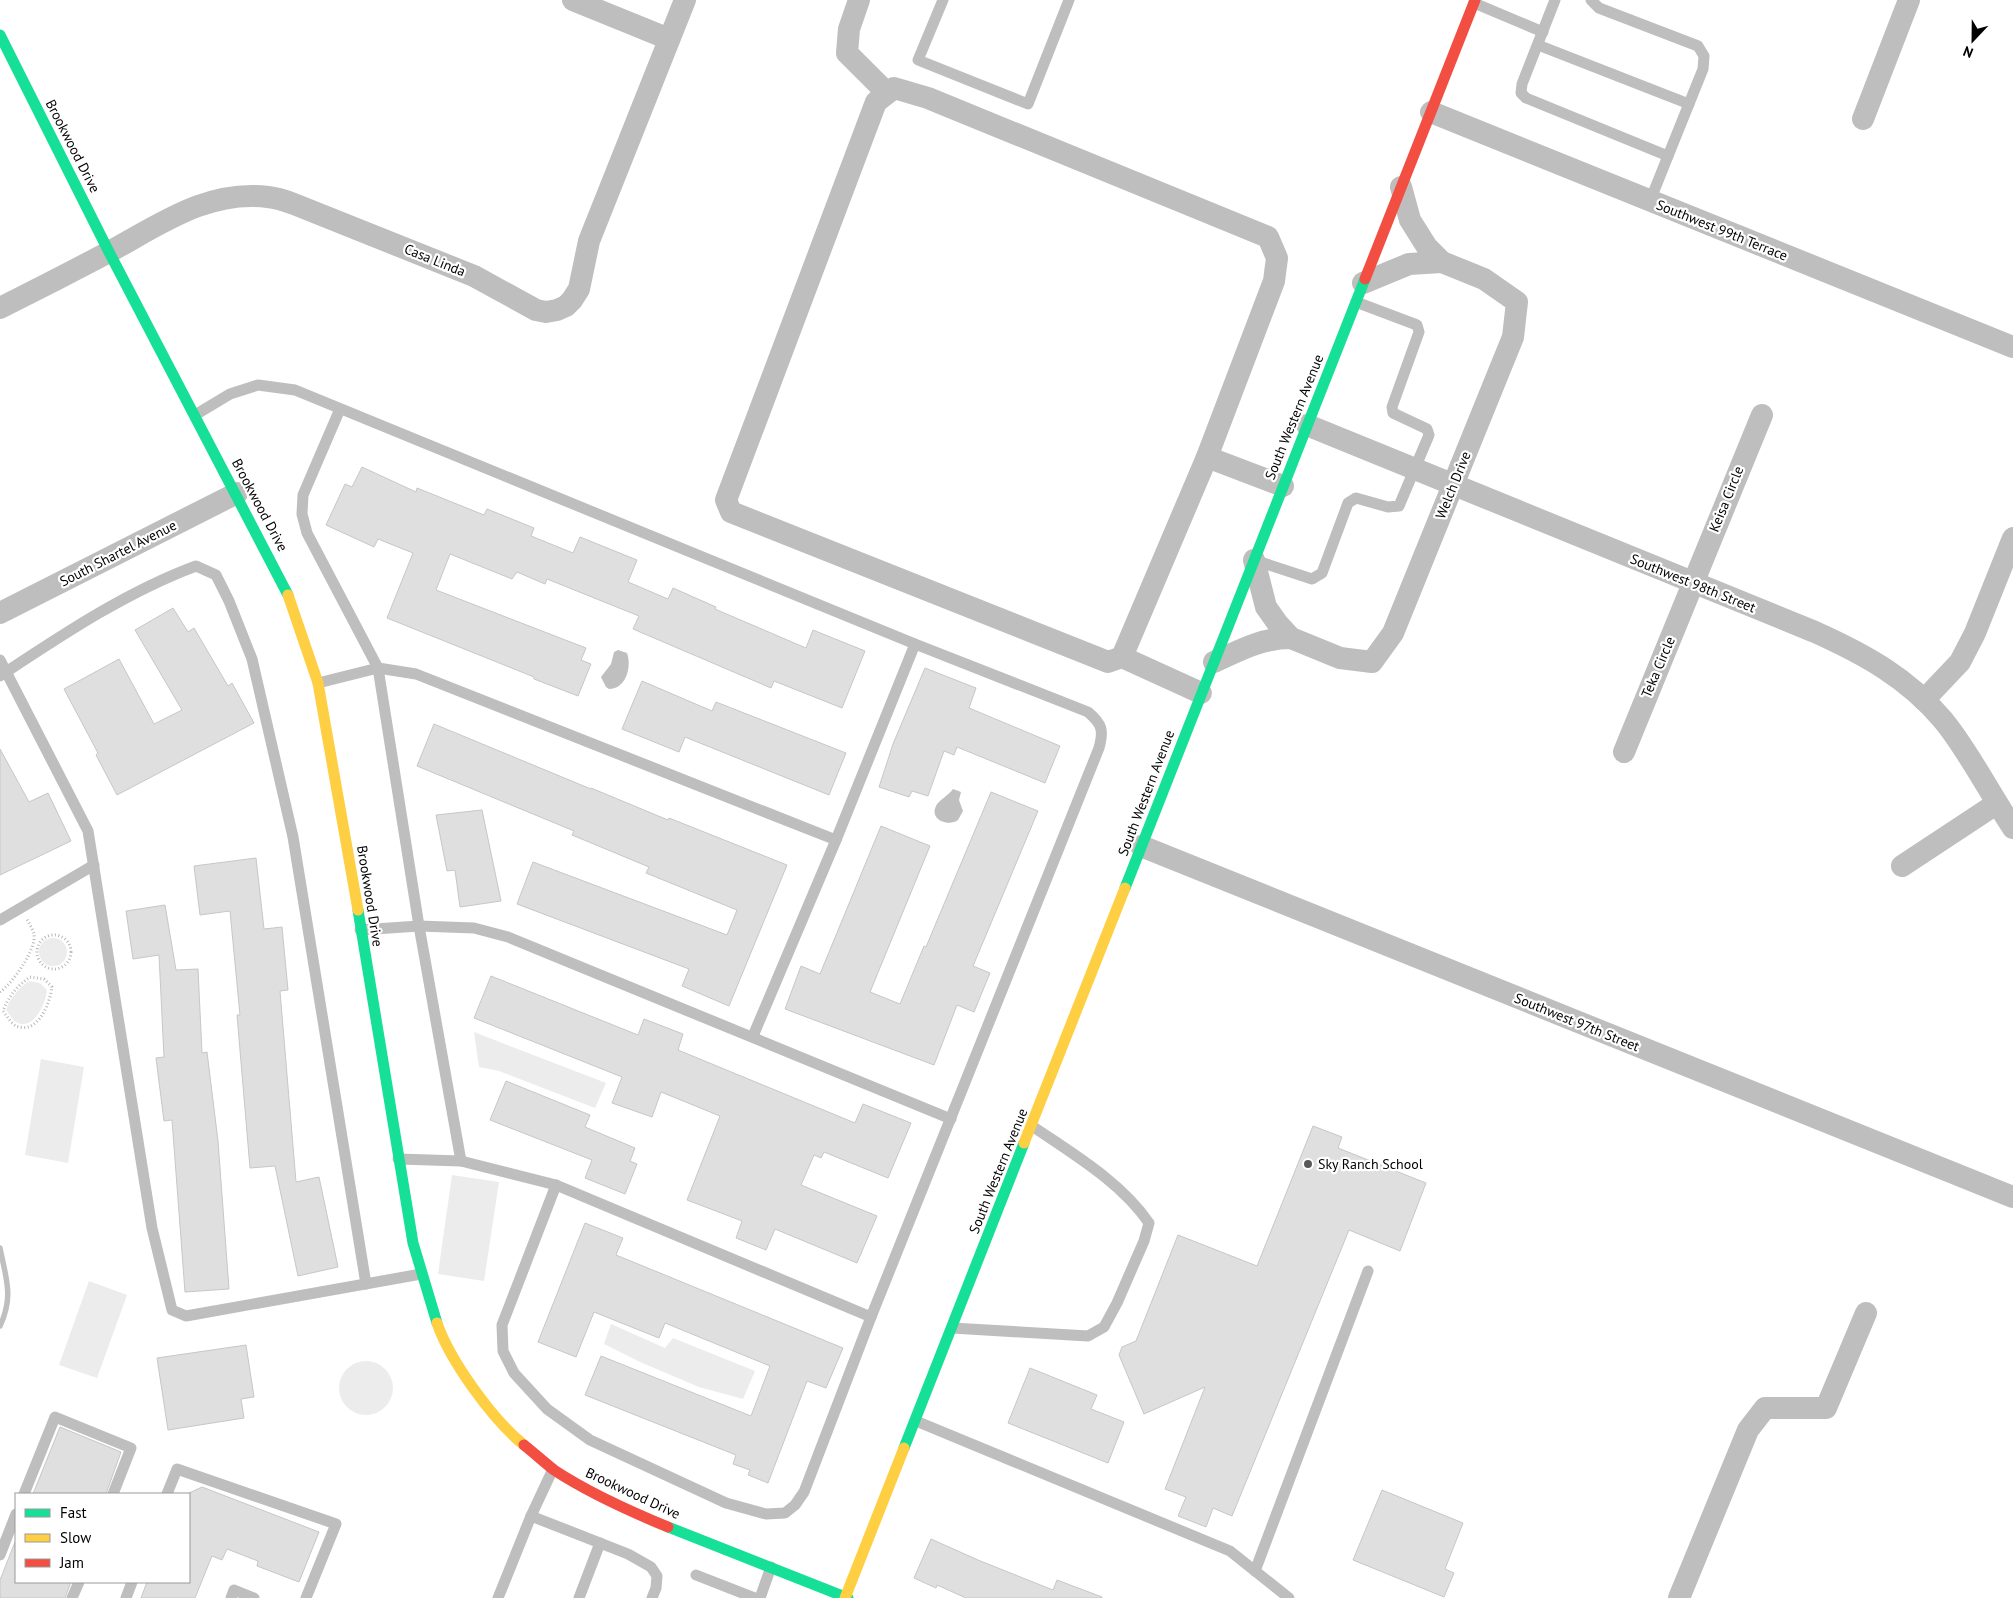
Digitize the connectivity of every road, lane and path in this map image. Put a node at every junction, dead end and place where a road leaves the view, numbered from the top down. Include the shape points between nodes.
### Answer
1 (573, 0) edge
2 (685, 0) edge
3 (859, 0) edge
4 (943, 0) edge
5 (1069, 0) edge
6 (1555, 0) edge
7 (1591, 0) edge
8 (1909, 0) edge
9 (1474, 2) edge
10 (1543, 32) junction
11 (0, 35) edge
12 (669, 38) junction
13 (1538, 45) junction
14 (887, 93) junction
15 (1689, 104) junction
16 (1430, 112) junction
17 (1863, 119) dead end
18 (1668, 156) junction
19 (1401, 187) junction
20 (1650, 200) junction
21 (109, 252) junction
22 (1442, 262) junction
23 (1359, 292) junction
24 (0, 308) edge
25 (2013, 347) edge
26 (340, 409) junction
27 (195, 415) junction
28 (1762, 415) dead end
29 (1307, 426) junction
30 (1207, 457) junction
31 (1415, 470) junction
32 (1283, 486) junction
33 (1453, 486) junction
34 (237, 493) junction
35 (2013, 538) edge
36 (1254, 560) junction
37 (1693, 584) junction
38 (0, 613) edge
39 (1291, 638) junction
40 (915, 644) junction
41 (1122, 657) junction
42 (0, 660) edge
43 (1214, 662) junction
44 (378, 668) junction
45 (3, 674) edge
46 (318, 683) junction
47 (1201, 693) junction
48 (1924, 700) junction
49 (1624, 752) dead end
50 (1996, 804) junction
51 (2013, 828) edge
52 (836, 840) junction
53 (1141, 846) junction
54 (94, 865) junction
55 (1902, 866) dead end
56 (22, 907) junction
57 (0, 920) edge
58 (419, 926) junction
59 (360, 930) junction
60 (70, 958) joint
61 (0, 992) edge
62 (14, 1025) joint
63 (753, 1036) junction
64 (950, 1118) junction
65 (1032, 1126) junction
66 (398, 1159) junction
67 (461, 1161) junction
68 (556, 1186) junction
69 (2013, 1197) edge
70 (1368, 1271) dead end
71 (421, 1274) junction
72 (366, 1284) junction
73 (1866, 1313) dead end
74 (871, 1317) junction
75 (952, 1328) junction
76 (916, 1421) junction
77 (553, 1469) junction
78 (24, 1493) edge
79 (113, 1493) edge
80 (167, 1493) edge
81 (531, 1516) junction
82 (15, 1517) edge
83 (600, 1543) junction
84 (0, 1555) edge
85 (771, 1568) junction
86 (1255, 1571) junction
87 (696, 1575) dead end
88 (79, 1583) edge
89 (132, 1583) edge
90 (72, 1598) edge
91 (126, 1598) edge
92 (231, 1598) edge
93 (254, 1598) edge
94 (306, 1598) edge
95 (498, 1598) edge
96 (578, 1598) edge
97 (652, 1598) edge
98 (755, 1598) edge
99 (760, 1598) edge
100 (846, 1598) edge
101 (1289, 1598) edge
102 (1679, 1598) edge

1 - 12 street
2 - 12 street, Casa Linda
3 - 14 street via 849,29 847,53
4 - 5 lane via 918,60 1028,104
6 - 10 lane
7 - 15 lane via 1599,8 1698,46 1704,56 1703,69
8 - 17 street
9 - 10 lane
9 - 16 street, South Western Avenue
10 - 13 lane
11 - 21 street, Brookwood Drive
12 - 21 street, Casa Linda via 590,241 579,289 572,300 557,310 536,310 474,276 269,197 247,196 196,206
13 - 15 lane
13 - 18 lane via 1522,84 1521,93 1526,98
14 - 30 street via 894,88 928,98 1268,237 1277,258 1274,281
14 - 41 street via 876,102 726,500 731,512 1108,662
15 - 18 lane
16 - 19 street, South Western Avenue
16 - 20 street, Southwest 99th Terrace
18 - 20 lane
19 - 22 street, Welch Drive via 1410,220 1427,248
19 - 23 street, South Western Avenue
20 - 25 street, Southwest 99th Terrace
21 - 24 street, Casa Linda
21 - 27 street, Brookwood Drive
22 - 23 street, Welch Drive via 1409,264
22 - 33 street, Welch Drive via 1484,279 1517,302 1513,337
23 - 29 street, South Western Avenue
23 - 31 lane via 1417,325 1419,332 1392,407 1393,413 1428,429 1429,435
26 - 27 lane via 295,390 258,385 230,394
26 - 40 lane
26 - 44 lane via 304,495 302,514 307,533
27 - 34 street, Brookwood Drive
28 - 37 street, Keisa Circle
29 - 31 street, Southwest 98th Street
29 - 32 street, South Western Avenue
30 - 32 street
30 - 41 street
31 - 33 street, Southwest 98th Street
31 - 36 lane via 1399,506 1388,507 1356,498 1348,503 1322,574 1312,579
32 - 36 street, South Western Avenue
33 - 37 street, Southwest 98th Street
33 - 39 street, Welch Drive via 1393,633 1372,662 1340,658
34 - 38 street, South Shartel Avenue
34 - 46 street, Brookwood Drive via 286,589
35 - 48 street via 1960,662
36 - 39 street, Welch Drive via 1266,607
36 - 43 street, South Western Avenue
37 - 48 street, Southwest 98th Street via 1855,650 1895,675
37 - 49 street, Teka Circle
39 - 43 street, Welch Drive via 1254,643
40 - 52 lane
40 - 64 lane via 1088,712 1099,722 1103,736
41 - 47 street
42 - 45 lane
43 - 47 street, South Western Avenue
44 - 46 lane
44 - 52 lane via 416,674
44 - 58 lane
45 - 54 lane via 88,831
45 - 72 lane via 82,623 169,576 196,566 216,575 252,659 293,838
46 - 59 street, Brookwood Drive
47 - 53 street, South Western Avenue
48 - 50 street, Southwest 98th Street via 1944,721
50 - 51 street, Southwest 98th Street
50 - 55 street
52 - 63 lane
53 - 65 street, South Western Avenue
53 - 69 street, Southwest 97th Street
54 - 56 lane
54 - 72 lane via 152,1228 172,1310 186,1316
56 - 57 lane
56 - 61 path via 34,935 23,966 14,980
58 - 59 lane
58 - 63 lane via 474,928 508,937
58 - 67 lane
59 - 66 street, Brookwood Drive
60 - 60 path via 71,949 60,936 50,935 37,946 40,964 48,969 65,966
62 - 62 path via 2,1011 8,998 30,977 44,979 52,987 51,1000 43,1014 32,1025
63 - 64 lane
64 - 74 lane
65 - 75 street, South Western Avenue
65 - 75 lane via 1088,1164 1137,1206 1149,1223 1144,1241 1104,1327 1088,1336
66 - 67 lane
66 - 71 street, Brookwood Drive
67 - 68 lane
68 - 74 lane
68 - 74 lane via 502,1325 503,1351 514,1373 547,1409 590,1440 726,1503 766,1514 785,1513 795,1506 804,1492
70 - 86 lane
71 - 72 lane
71 - 77 street, Brookwood Drive via 438,1326 470,1384 513,1436
73 - 102 street via 1826,1408 1765,1408 1748,1430
75 - 76 street, South Western Avenue
76 - 86 lane via 1230,1551
76 - 100 street, South Western Avenue
77 - 81 lane
77 - 85 street, Brookwood Drive via 604,1500
78 - 79 lane via 54,1417 131,1448
80 - 94 lane via 177,1469 336,1524
81 - 83 lane
81 - 95 lane
82 - 84 lane
83 - 96 lane
83 - 97 lane via 651,1567 657,1576
85 - 99 lane
85 - 100 street, Brookwood Drive
86 - 101 lane
87 - 98 lane
88 - 90 lane
89 - 91 lane
92 - 93 lane via 234,1590

